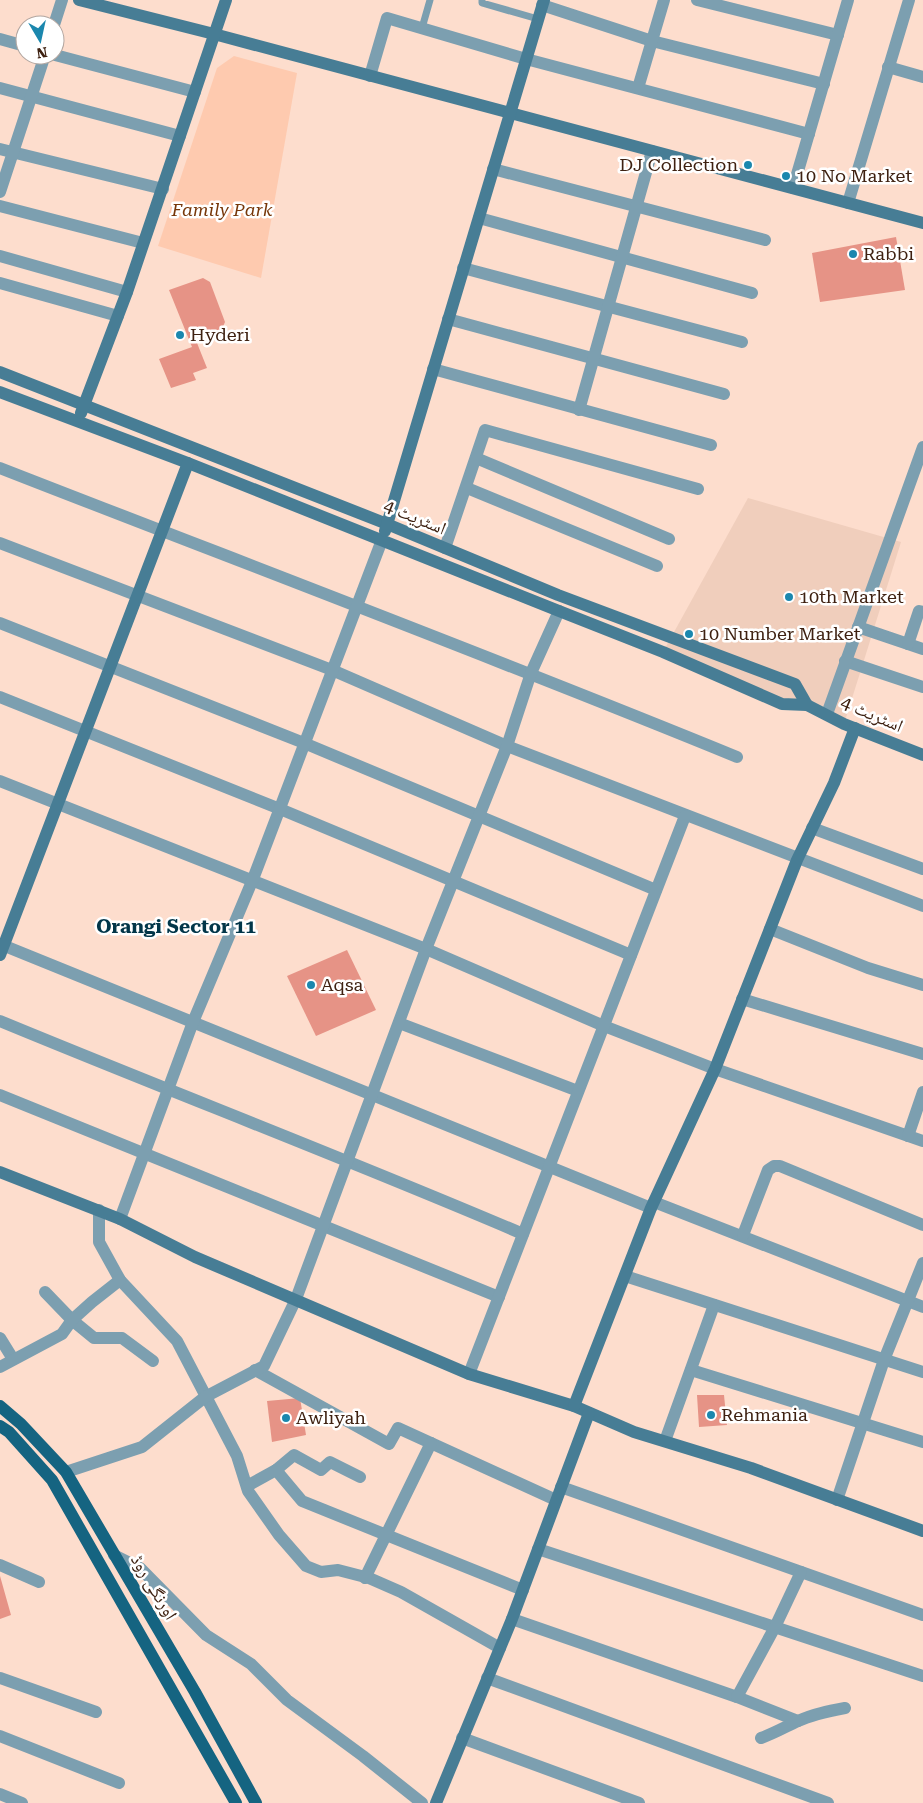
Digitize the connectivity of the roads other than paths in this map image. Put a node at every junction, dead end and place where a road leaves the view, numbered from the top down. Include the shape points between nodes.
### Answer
1 (62, 0) edge
2 (79, 0) edge
3 (226, 0) edge
4 (430, 0) edge
5 (482, 0) edge
6 (664, 0) edge
7 (697, 0) edge
8 (848, 0) edge
9 (909, 0) edge
10 (107, 3) edge
11 (543, 3) edge
12 (57, 15) edge
13 (538, 20) junction
14 (422, 28) junction
15 (214, 34) junction
16 (838, 35) junction
17 (0, 39) edge
18 (652, 41) junction
19 (15, 43) edge
20 (65, 58) edge
21 (526, 59) junction
22 (43, 65) edge
23 (888, 67) junction
24 (370, 76) junction
25 (923, 77) edge
26 (824, 84) junction
27 (0, 88) edge
28 (638, 88) junction
29 (195, 92) junction
30 (32, 96) junction
31 (510, 114) junction
32 (809, 134) junction
33 (180, 136) junction
34 (0, 149) edge
35 (652, 151) junction
36 (14, 152) junction
37 (493, 169) junction
38 (793, 188) junction
39 (163, 190) junction
40 (0, 192) edge
41 (848, 203) junction
42 (0, 206) edge
43 (636, 206) junction
44 (479, 218) junction
45 (923, 223) edge
46 (765, 240) dead end
47 (143, 243) junction
48 (0, 256) edge
49 (622, 257) junction
50 (464, 268) junction
51 (0, 284) edge
52 (127, 292) junction
53 (752, 292) dead end
54 (607, 306) junction
55 (118, 316) junction
56 (448, 319) junction
57 (742, 342) dead end
58 (593, 359) junction
59 (433, 370) junction
60 (0, 372) edge
61 (0, 392) edge
62 (724, 394) dead end
63 (83, 406) junction
64 (579, 410) junction
65 (77, 422) junction
66 (712, 445) dead end
67 (922, 451) edge
68 (476, 458) junction
69 (188, 463) junction
70 (0, 468) edge
71 (467, 488) junction
72 (698, 489) dead end
73 (387, 524) junction
74 (162, 531) junction
75 (669, 539) dead end
76 (382, 540) junction
77 (0, 544) edge
78 (445, 548) junction
79 (657, 566) dead end
80 (137, 596) junction
81 (356, 607) junction
82 (559, 611) junction
83 (923, 612) edge
84 (0, 623) edge
85 (858, 627) junction
86 (908, 644) junction
87 (923, 649) edge
88 (846, 661) junction
89 (110, 667) junction
90 (332, 670) junction
91 (531, 673) junction
92 (923, 687) edge
93 (0, 697) edge
94 (808, 705) junction
95 (827, 714) junction
96 (855, 728) junction
97 (86, 731) junction
98 (304, 743) junction
99 (506, 746) junction
100 (923, 755) edge
101 (737, 757) dead end
102 (0, 781) edge
103 (58, 803) junction
104 (280, 809) junction
105 (685, 816) junction
106 (478, 817) junction
107 (812, 828) junction
108 (797, 860) junction
109 (923, 869) edge
110 (253, 879) junction
111 (453, 881) junction
112 (656, 890) junction
113 (923, 906) edge
114 (770, 928) junction
115 (1, 948) edge
116 (426, 949) junction
117 (631, 955) junction
118 (923, 985) edge
119 (742, 999) junction
120 (0, 1021) edge
121 (193, 1022) junction
122 (399, 1023) junction
123 (604, 1026) junction
124 (923, 1054) edge
125 (715, 1068) junction
126 (168, 1090) junction
127 (578, 1091) junction
128 (923, 1092) edge
129 (0, 1095) edge
130 (373, 1095) junction
131 (908, 1136) junction
132 (923, 1141) edge
133 (144, 1155) junction
134 (348, 1160) junction
135 (549, 1168) junction
136 (0, 1172) edge
137 (653, 1205) junction
138 (99, 1210) junction
139 (120, 1219) junction
140 (923, 1225) edge
141 (323, 1227) junction
142 (523, 1234) junction
143 (743, 1235) junction
144 (923, 1263) edge
145 (625, 1276) junction
146 (120, 1280) junction
147 (45, 1292) dead end
148 (498, 1297) junction
149 (296, 1299) junction
150 (906, 1301) junction
151 (714, 1305) junction
152 (923, 1307) edge
153 (72, 1320) junction
154 (0, 1338) edge
155 (13, 1359) junction
156 (884, 1360) junction
157 (153, 1361) dead end
158 (0, 1367) edge
159 (255, 1370) junction
160 (691, 1370) junction
161 (923, 1372) edge
162 (469, 1374) junction
163 (205, 1397) junction
164 (0, 1406) edge
165 (574, 1406) junction
166 (589, 1413) junction
167 (862, 1423) junction
168 (0, 1426) edge
169 (665, 1441) junction
170 (923, 1442) edge
171 (431, 1443) junction
172 (276, 1470) junction
173 (66, 1472) junction
174 (360, 1477) dead end
175 (247, 1486) junction
176 (561, 1487) junction
177 (556, 1500) junction
178 (837, 1500) junction
179 (923, 1531) edge
180 (386, 1535) junction
181 (538, 1549) junction
182 (114, 1555) junction
183 (0, 1565) edge
184 (801, 1572) junction
185 (365, 1578) junction
186 (39, 1582) dead end
187 (523, 1590) junction
188 (923, 1615) edge
189 (512, 1619) junction
190 (774, 1627) junction
191 (500, 1648) junction
192 (923, 1676) edge
193 (0, 1678) edge
194 (487, 1678) junction
195 (737, 1697) junction
196 (845, 1708) dead end
197 (96, 1712) dead end
198 (798, 1721) junction
199 (0, 1736) edge
200 (462, 1738) junction
201 (761, 1738) dead end
202 (119, 1783) dead end
203 (0, 1794) edge
204 (22, 1803) edge
205 (236, 1803) edge
206 (256, 1803) edge
207 (422, 1803) edge
208 (436, 1803) edge
209 (639, 1803) edge
210 (828, 1803) edge

1 - 12 street
2 - 10 street
3 - 15 street
4 - 14 lane
5 - 13 lane via 482,3
6 - 18 street
7 - 16 street
8 - 16 street
9 - 23 street
10 - 15 street
11 - 13 street
11 - 18 street
13 - 21 street
14 - 21 street
14 - 24 street via 387,18
15 - 24 street
15 - 29 street
16 - 26 street
17 - 19 street
18 - 26 street
18 - 28 street
20 - 29 street
21 - 28 street
21 - 31 street
22 - 30 street
23 - 25 street
23 - 41 street
24 - 31 street
26 - 32 street
27 - 30 street
28 - 32 street
29 - 33 street
30 - 33 street
30 - 36 street
31 - 35 street
31 - 37 street
32 - 38 street
33 - 39 street
34 - 36 street
35 - 38 street
35 - 43 street
36 - 39 street
36 - 40 street
37 - 43 street
37 - 44 street
38 - 41 street
39 - 47 street
41 - 45 street
42 - 47 street
43 - 46 street
43 - 49 street
44 - 49 street
44 - 50 street
47 - 52 street
48 - 52 street
49 - 53 street
49 - 54 street
50 - 54 street
50 - 56 street
51 - 55 street
52 - 55 street
54 - 57 street
54 - 58 street
55 - 63 street
56 - 58 street
56 - 59 street
58 - 62 street
58 - 64 street
59 - 64 street
59 - 73 street
60 - 63 street, اسٹریٹ 4
61 - 65 street, اسٹریٹ 4
63 - 65 street
63 - 73 street, اسٹریٹ 4
64 - 66 street
65 - 69 street, اسٹریٹ 4
67 - 85 street
68 - 71 street
68 - 72 street via 485,430
68 - 75 street
69 - 74 street
69 - 76 street, اسٹریٹ 4
70 - 74 street
71 - 78 street
71 - 79 street
73 - 76 street
73 - 78 street, اسٹریٹ 4
74 - 80 street
74 - 81 street
76 - 81 street
76 - 82 street, اسٹریٹ 4
77 - 80 street
78 - 94 street, اسٹریٹ 4 via 795,684
80 - 89 street
80 - 90 street
81 - 90 street
81 - 91 street
82 - 91 street
82 - 94 street, اسٹریٹ 4 via 782,704
83 - 86 street via 919,612
84 - 89 street
85 - 86 street
85 - 88 street
86 - 87 street
88 - 92 street
88 - 95 street
89 - 97 street
89 - 98 street
90 - 98 street
90 - 99 street
91 - 99 street
91 - 101 street
93 - 97 street
94 - 95 street, اسٹریٹ 4
95 - 96 street, اسٹریٹ 4
96 - 100 street, اسٹریٹ 4
96 - 107 street
97 - 103 street
97 - 104 street
98 - 104 street
98 - 106 street
99 - 105 street
99 - 106 street
102 - 103 street
103 - 110 street
103 - 115 street
104 - 110 street
104 - 111 street
105 - 108 street
105 - 112 street
106 - 111 street
106 - 112 street
107 - 108 street
107 - 109 street
108 - 113 street
108 - 114 street
110 - 116 street
110 - 121 street
111 - 116 street
111 - 117 street
112 - 117 street
114 - 118 street via 868,968
114 - 119 street
115 - 121 street
116 - 122 street
116 - 123 street
117 - 123 street
119 - 124 street
119 - 125 street
120 - 126 street
121 - 126 street
121 - 130 street
122 - 127 street
122 - 130 street
123 - 125 street
123 - 127 street
125 - 131 street
125 - 137 street
126 - 133 street
126 - 134 street
127 - 135 street
128 - 131 street
129 - 133 street
130 - 134 street
130 - 135 street
131 - 132 street
133 - 139 street
133 - 141 street
134 - 141 street
134 - 142 street
135 - 137 street
135 - 142 street
136 - 138 street
137 - 143 street
137 - 145 street
138 - 139 street
138 - 146 street via 99,1242
139 - 149 street via 195,1257
140 - 143 street via 774,1166 768,1170
141 - 148 street
141 - 149 street
142 - 148 street
143 - 150 street
144 - 150 street
145 - 151 street
145 - 165 street
146 - 153 street
146 - 163 street via 177,1341
147 - 153 street
148 - 162 street
149 - 159 street via 264,1366
149 - 162 street
150 - 152 street
150 - 156 street
151 - 156 street
151 - 160 street
153 - 155 street via 62,1334
153 - 157 street via 94,1338 122,1338
154 - 155 street
155 - 158 street
156 - 161 street
156 - 167 street
159 - 163 street
159 - 171 street via 389,1444 398,1428
160 - 167 street
160 - 169 street
162 - 165 street
163 - 173 street via 142,1448
163 - 175 street via 237,1456
164 - 173 main road, اورنگی روڈ
165 - 166 street
166 - 169 street
166 - 176 street
167 - 170 street
167 - 178 street
168 - 205 main road via 52,1480
169 - 178 street
171 - 177 street
171 - 180 street
172 - 174 street via 294,1455 321,1470 330,1462
172 - 175 street
172 - 180 street via 302,1501
173 - 182 main road, اورنگی روڈ
175 - 185 street via 279,1535 306,1566 321,1572 338,1570
176 - 177 street
176 - 184 street
177 - 181 street
178 - 179 street
180 - 185 street
180 - 187 street
181 - 187 street
181 - 190 street
182 - 206 main road, اورنگی روڈ
182 - 207 street via 140,1568 206,1635 251,1664 287,1700
183 - 186 street
184 - 188 street
184 - 190 street
185 - 191 street via 401,1592
187 - 189 street
189 - 191 street
189 - 195 street
190 - 192 street
190 - 195 street
191 - 194 street
193 - 197 street
194 - 200 street
194 - 210 street
195 - 198 street
196 - 198 street
198 - 201 street via 783,1731
199 - 202 street
200 - 208 street
200 - 209 street
203 - 204 street

